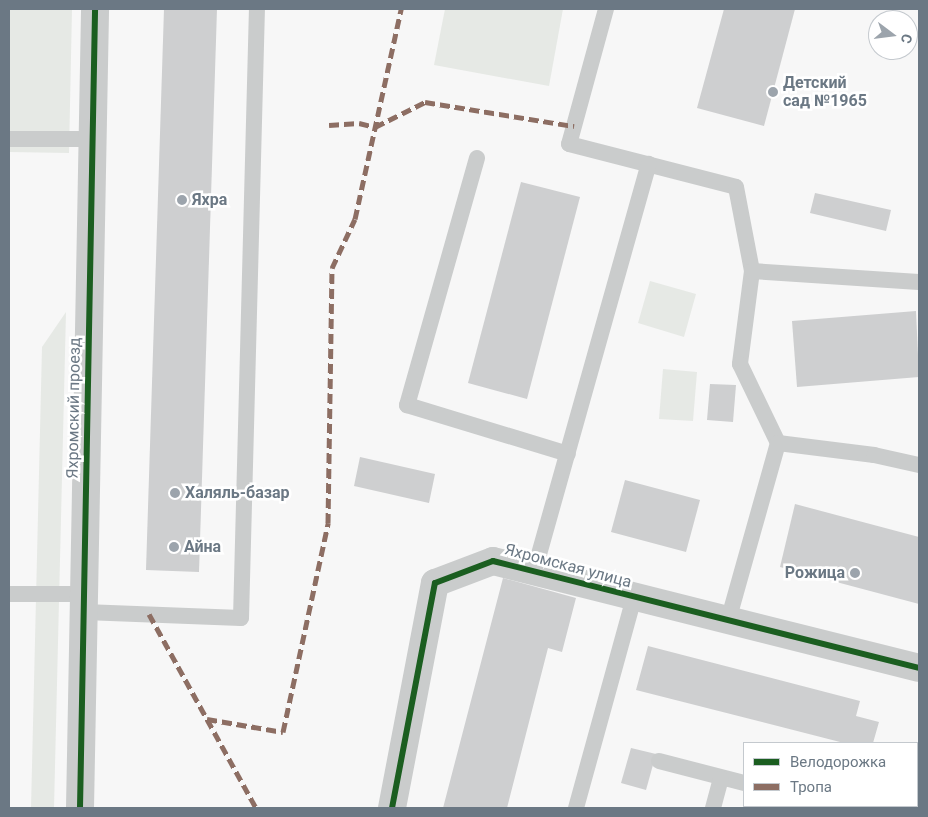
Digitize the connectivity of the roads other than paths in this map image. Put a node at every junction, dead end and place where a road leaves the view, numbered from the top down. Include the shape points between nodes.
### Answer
1 (95, 9) edge
2 (257, 9) edge
3 (606, 9) edge
4 (9, 139) edge
5 (93, 139) junction
6 (477, 158) dead end
7 (648, 164) junction
8 (752, 271) junction
9 (919, 282) edge
10 (778, 443) junction
11 (568, 454) junction
12 (919, 465) edge
13 (534, 572) junction
14 (9, 594) edge
15 (634, 597) junction
16 (84, 603) junction
17 (728, 621) junction
18 (919, 668) edge
19 (659, 761) dead end
20 (721, 779) junction
21 (743, 783) edge
22 (80, 808) edge
23 (392, 808) edge
24 (576, 808) edge
25 (713, 808) edge

1 - 5 street, Яхромский проезд
2 - 16 lane via 241,618
3 - 7 lane via 569,144
4 - 5 lane
5 - 16 street, Яхромский проезд
6 - 11 lane via 407,405
7 - 8 lane via 736,187
7 - 11 lane
8 - 9 lane
8 - 10 lane via 740,364
10 - 12 lane via 874,455
10 - 17 lane
11 - 13 lane
13 - 15 street, Яхромская улица
13 - 23 street, Яхромская улица via 493,561 435,583
14 - 16 lane
15 - 17 street, Яхромская улица
15 - 24 lane
16 - 22 street, Яхромский проезд
17 - 18 street, Яхромская улица
19 - 20 lane
20 - 21 lane
20 - 25 lane

